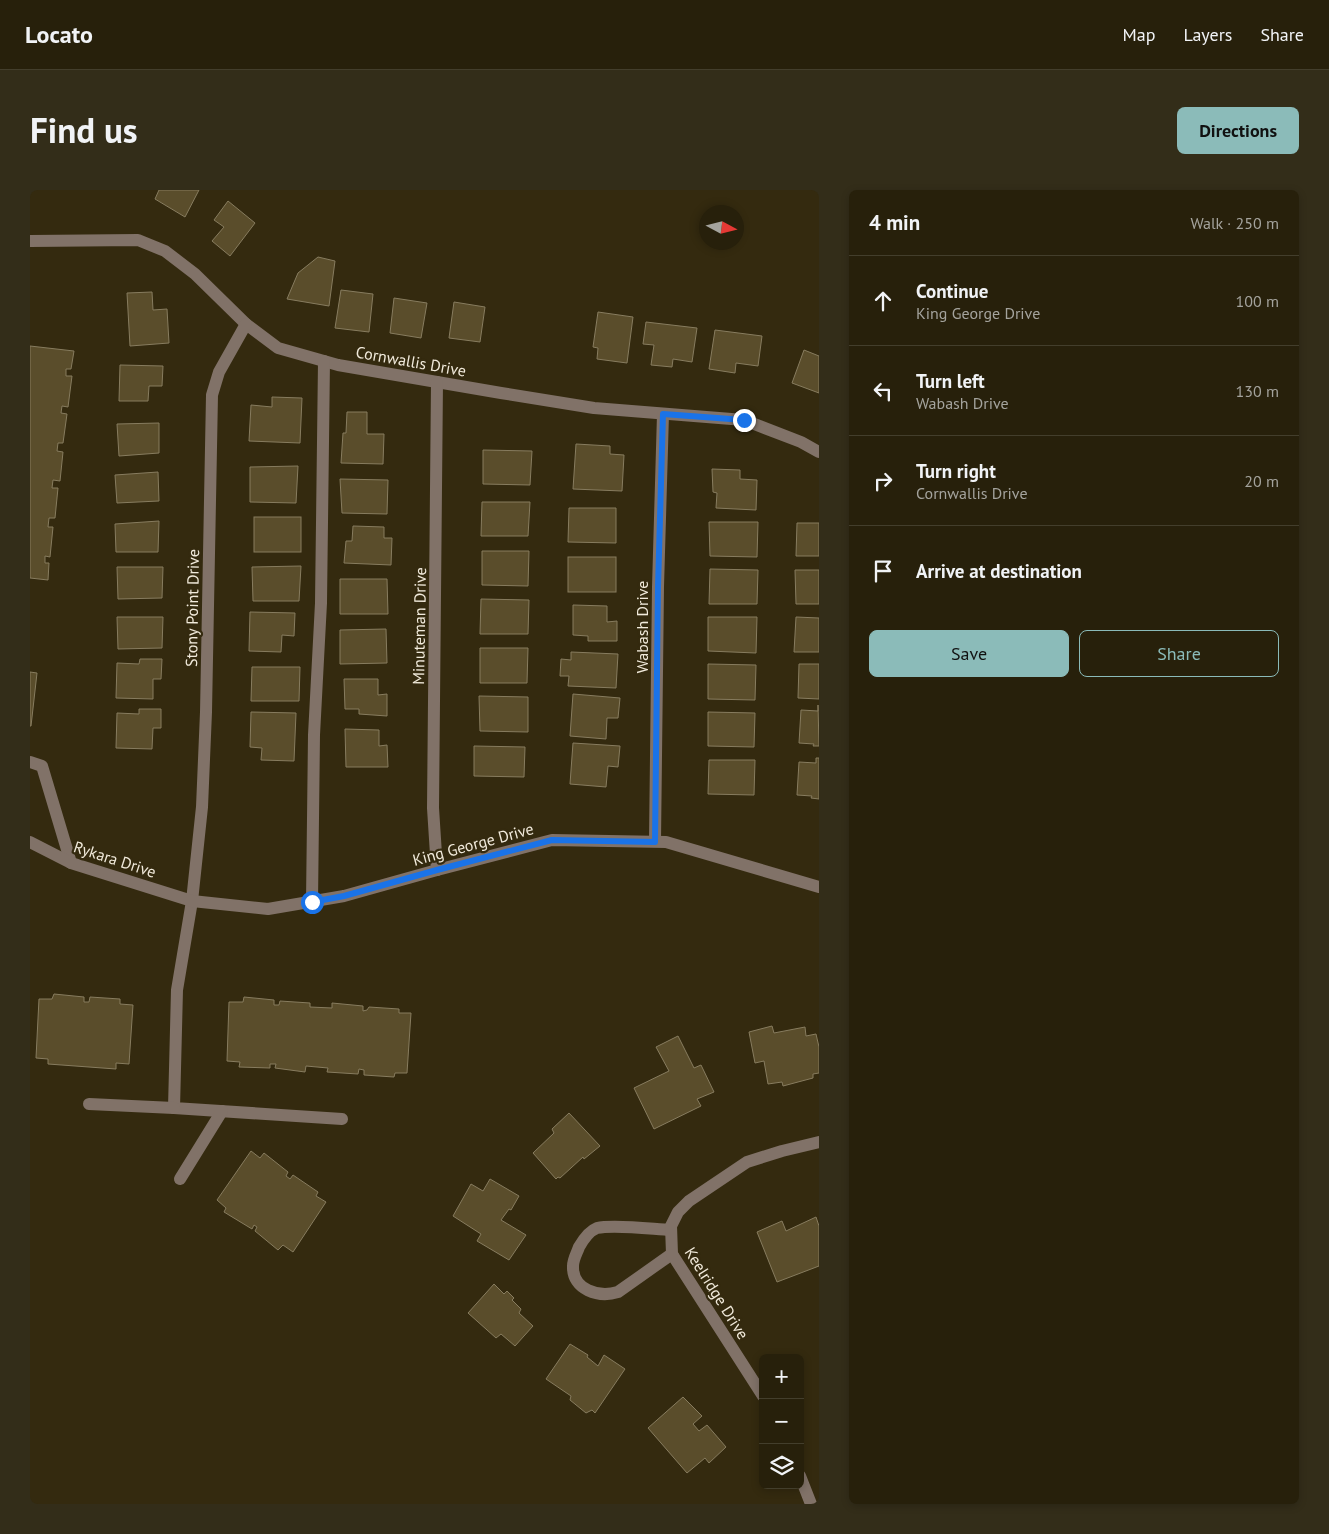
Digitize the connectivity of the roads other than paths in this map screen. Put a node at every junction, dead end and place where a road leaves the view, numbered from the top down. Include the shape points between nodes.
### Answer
1 (30, 241) edge
2 (246, 324) junction
3 (324, 361) junction
4 (437, 382) junction
5 (663, 414) junction
6 (819, 452) edge
7 (30, 762) edge
8 (30, 842) edge
9 (655, 842) junction
10 (71, 863) junction
11 (437, 870) junction
12 (819, 887) edge
13 (192, 901) junction
14 (312, 902) junction
15 (90, 1104) dead end
16 (174, 1108) junction
17 (222, 1111) junction
18 (342, 1119) dead end
19 (819, 1142) edge
20 (180, 1179) dead end
21 (671, 1230) junction
22 (673, 1256) junction
23 (759, 1390) edge
24 (804, 1486) edge
25 (811, 1504) edge

1 - 2 street, Cornwallis Drive via 138,240 165,251 195,274
2 - 3 street, Cornwallis Drive via 278,348
2 - 13 street, Stony Point Drive via 219,372 212,395 206,712 202,807
3 - 4 street, Cornwallis Drive
3 - 14 street
4 - 5 street, Cornwallis Drive via 594,408
4 - 11 street, Minuteman Drive via 433,808
5 - 6 street, Cornwallis Drive via 744,420
5 - 9 street, Wabash Drive
7 - 10 street via 42,766
8 - 10 street, Rykara Drive
9 - 11 street, King George Drive via 552,840
9 - 12 street, King George Drive via 666,842
10 - 13 street, Rykara Drive
11 - 14 street, King George Drive
13 - 14 street, King George Drive via 268,909
13 - 16 street, Stony Point Drive via 177,990
15 - 16 street
16 - 17 street
17 - 18 street
17 - 20 street
19 - 21 street via 747,1162 689,1201 678,1212
21 - 22 street, Keelridge Drive
21 - 22 street via 608,1227 594,1230 582,1241 573,1270 583,1288 608,1295 618,1292
22 - 23 street, Keelridge Drive
24 - 25 street

